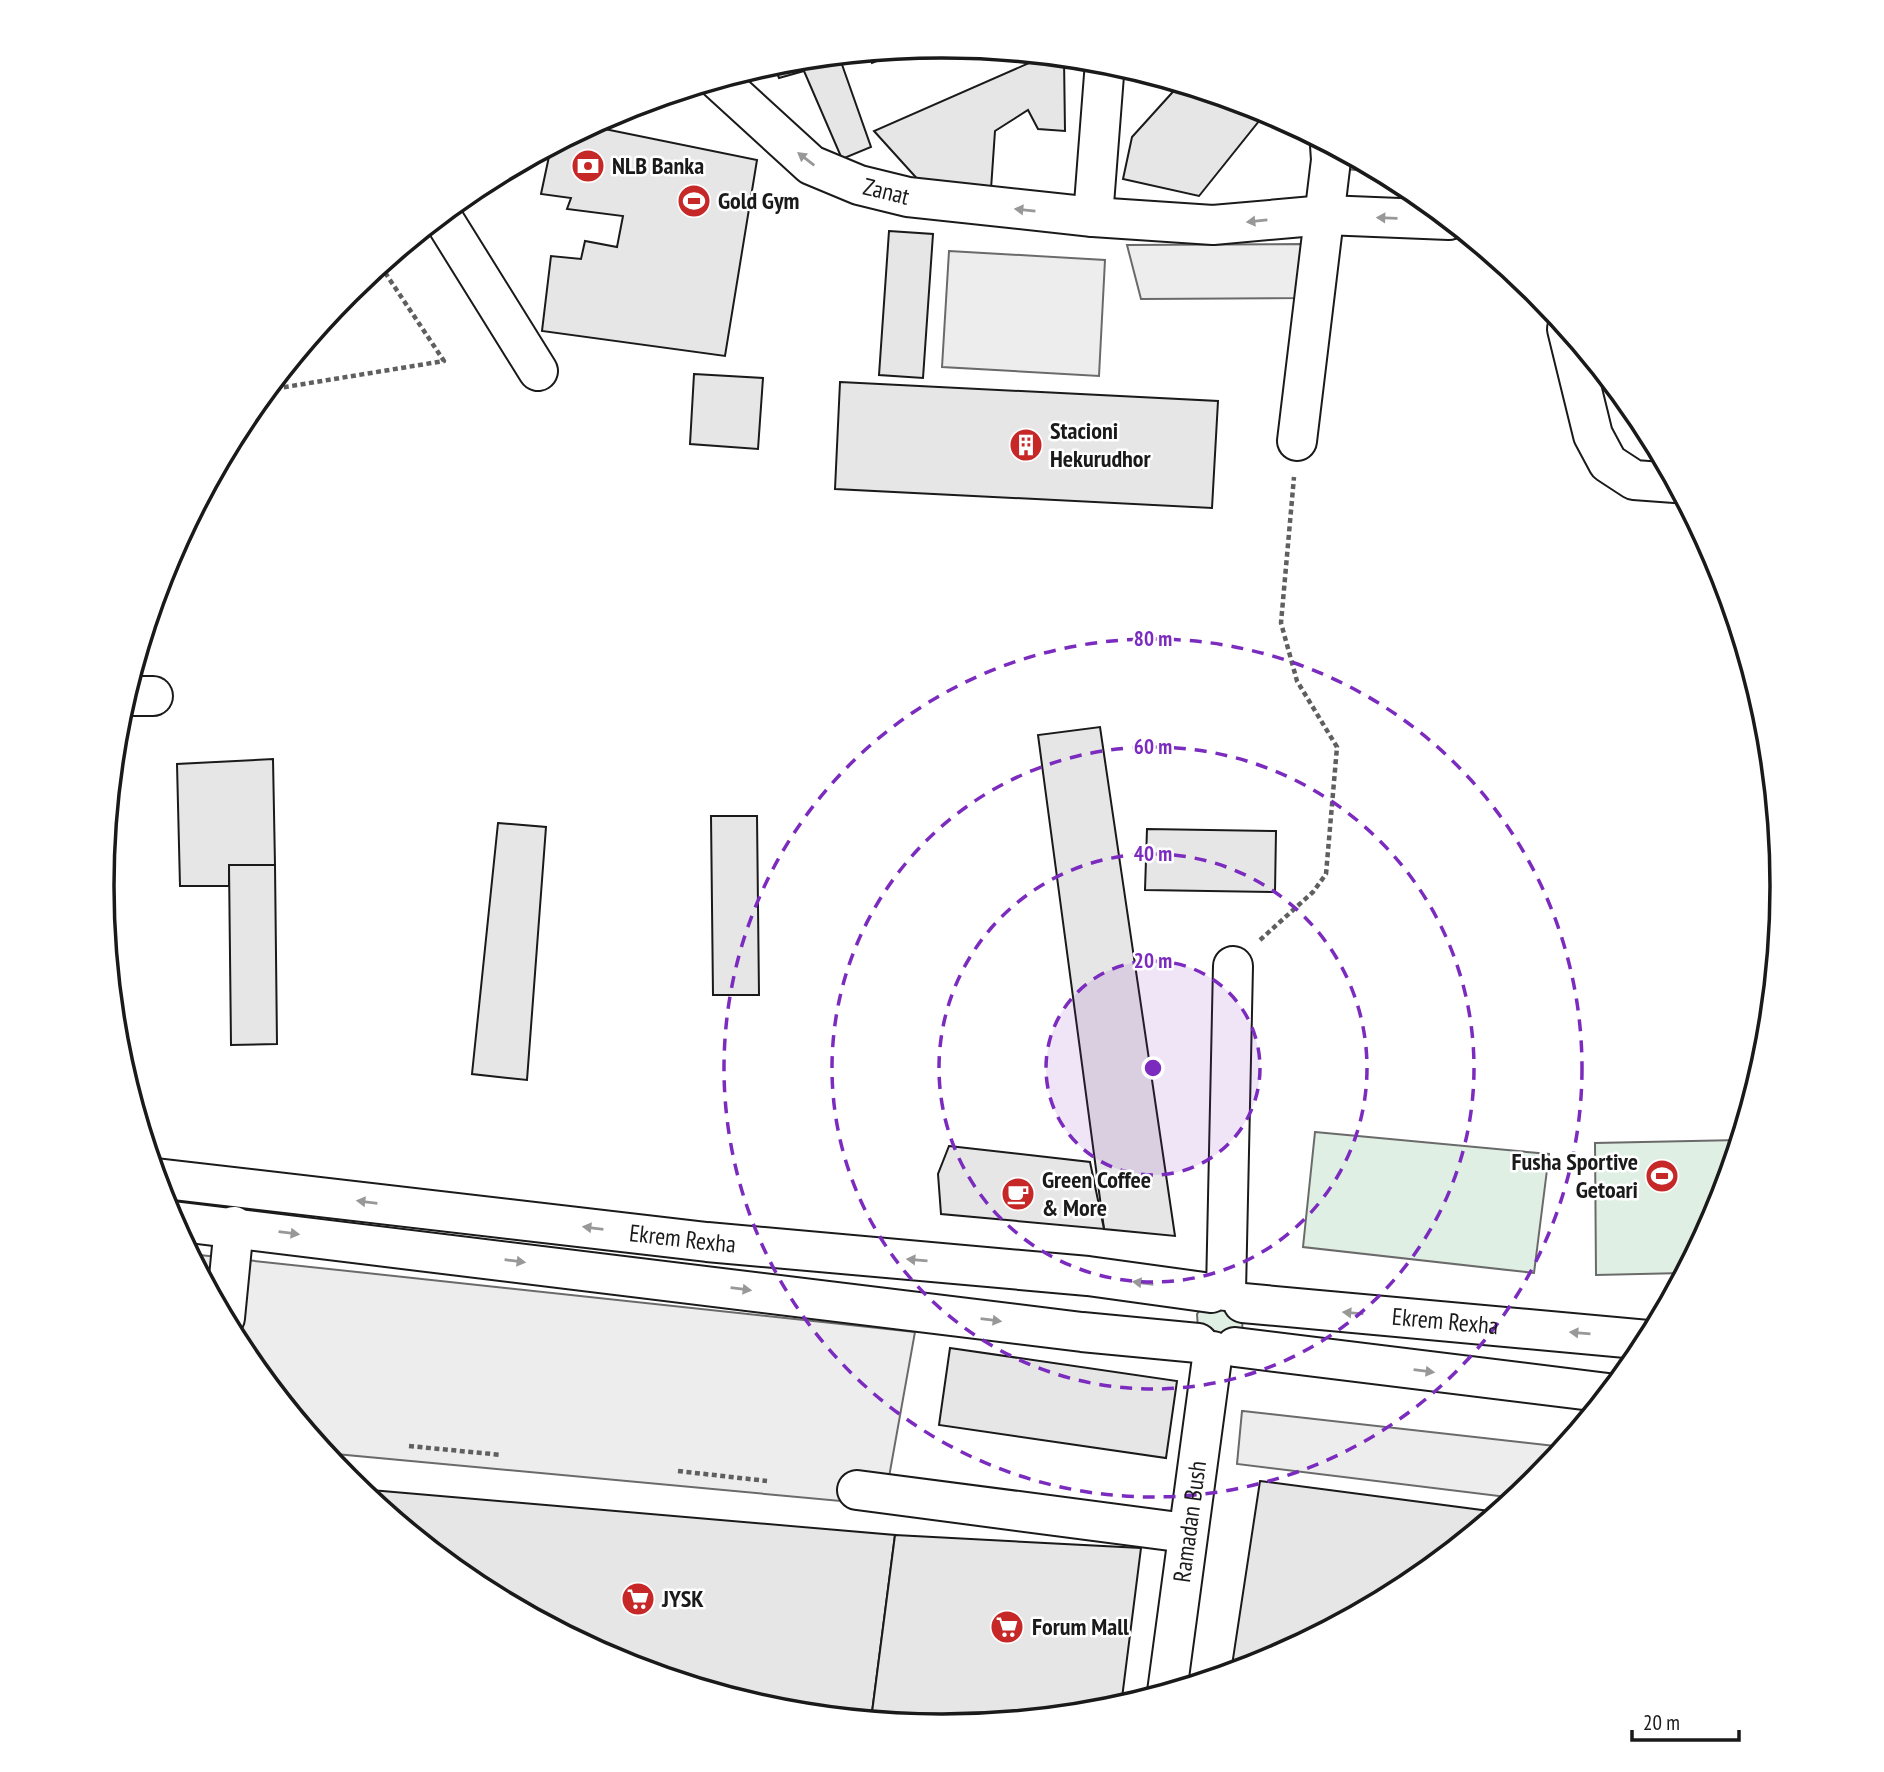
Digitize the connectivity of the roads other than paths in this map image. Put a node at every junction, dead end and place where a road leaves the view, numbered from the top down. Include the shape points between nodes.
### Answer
1 (1104, 74) edge
2 (725, 87) edge
3 (1328, 154) edge
4 (1325, 215) junction
5 (1093, 217) junction
6 (1433, 219) edge
7 (446, 223) edge
8 (1572, 348) edge
9 (538, 372) dead end
10 (1297, 441) road end
11 (1665, 482) edge
12 (1233, 966) road end
13 (168, 1179) edge
14 (186, 1222) edge
15 (234, 1227) junction
16 (1227, 1296) junction
17 (227, 1303) edge
18 (1636, 1338) edge
19 (1215, 1347) junction
20 (1598, 1392) edge
21 (858, 1490) dead end
22 (1186, 1533) junction
23 (1168, 1682) edge

1 - 5 street
5 -> 2 street, Zanat via 908,197 859,186 811,164
3 - 4 street
4 -> 5 street, Zanat via 1213,225
6 -> 4 street, Zanat
4 - 10 street
7 - 9 street
8 - 11 street via 1593,435 1608,463 1634,480
12 - 16 street
16 -> 13 street, Ekrem Rexha via 1088,1276 707,1242
14 - 15 street, Ekrem Rexha
15 - 17 street
15 -> 19 street, Ekrem Rexha
18 -> 16 street, Ekrem Rexha
16 - 19 street via 1248,1312 1248,1333
16 - 19 street via 1198,1300 1190,1314 1189,1325
19 -> 20 street, Ekrem Rexha
19 - 22 street, Ramadan Bush
21 - 22 street
22 - 23 street, Ramadan Bush

